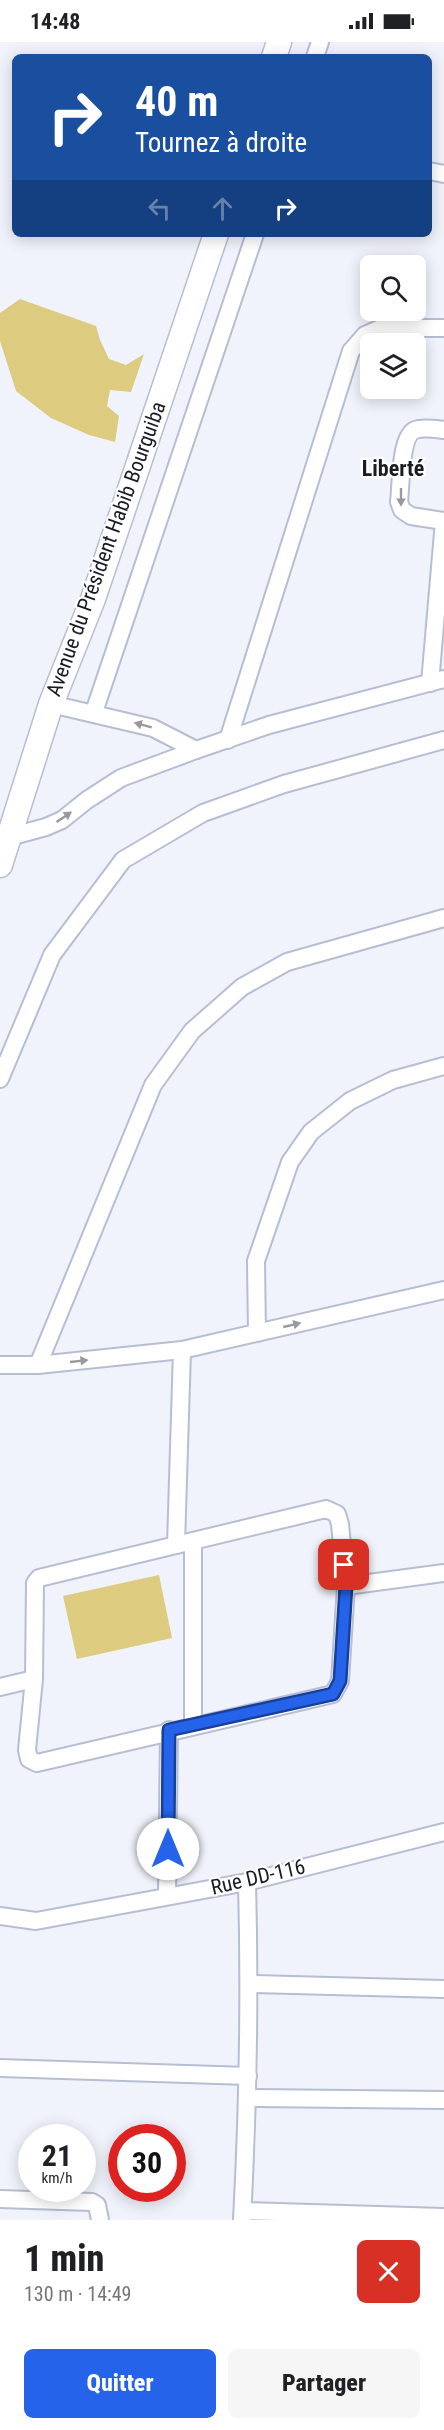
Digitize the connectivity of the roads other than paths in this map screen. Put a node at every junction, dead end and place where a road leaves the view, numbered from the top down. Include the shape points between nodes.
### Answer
1 (215, 237) edge
2 (254, 237) edge
3 (444, 328) edge
4 (444, 430) edge
5 (444, 521) edge
6 (437, 681) edge
7 (51, 704) junction
8 (94, 712) junction
9 (228, 740) junction
10 (444, 740) edge
11 (196, 750) junction
12 (9, 837) junction
13 (0, 865) edge
14 (444, 918) edge
15 (444, 1066) edge
16 (0, 1080) edge
17 (444, 1290) edge
18 (256, 1333) junction
19 (182, 1350) junction
20 (0, 1365) edge
21 (38, 1365) junction
22 (193, 1541) junction
23 (176, 1545) junction
24 (444, 1573) edge
25 (346, 1586) junction
26 (34, 1680) junction
27 (0, 1687) edge
28 (194, 1725) junction
29 (169, 1730) junction
30 (444, 1832) edge
31 (247, 1882) junction
32 (167, 1896) junction
33 (0, 1916) edge
34 (250, 1984) junction
35 (444, 1989) edge
36 (0, 2067) edge
37 (0, 2075) edge
38 (248, 2076) junction
39 (247, 2098) junction
40 (444, 2100) edge
41 (0, 2199) edge
42 (242, 2215) edge
43 (444, 2217) edge
44 (100, 2220) edge

1 - 7 main road, Avenue du Président Habib Bourguiba via 93,599
2 - 8 street
3 - 9 street via 381,328 365,335 351,351
4 -> 5 street via 417,429 409,433 399,502 411,516
5 - 6 street
6 - 9 street via 269,725
7 - 8 street
7 - 12 main road, Avenue du Président Habib Bourguiba
11 -> 8 street via 153,728
9 - 11 street
10 - 16 street via 284,784 203,813 123,860 52,955
12 -> 11 street via 62,820 121,778
12 - 13 main road, Avenue du Président Habib Bourguiba
14 - 21 street via 287,962 242,987 192,1031 153,1085
15 - 18 street via 393,1080 350,1101 311,1132 290,1162 256,1261
18 -> 17 street
18 - 19 street
21 -> 19 street
19 - 23 street
20 - 21 street
22 - 23 street
22 - 25 street via 326,1509 337,1514 340,1524
22 - 28 street
23 - 26 street via 39,1578 35,1583
24 - 25 street
25 - 28 street via 340,1681 333,1694
26 - 27 street
26 - 29 street via 27,1750 29,1759 38,1763
28 - 29 street
29 - 32 street
30 - 31 street, Rue DD-116
31 - 32 street, Rue DD-116
31 - 34 street
32 - 33 street, Rue DD-116 via 36,1921
34 - 35 street
34 - 38 street
36 - 37 street
36 - 38 street
38 - 39 street
39 - 40 street
39 - 42 street
41 - 44 street via 92,2202 97,2205
42 - 43 street

